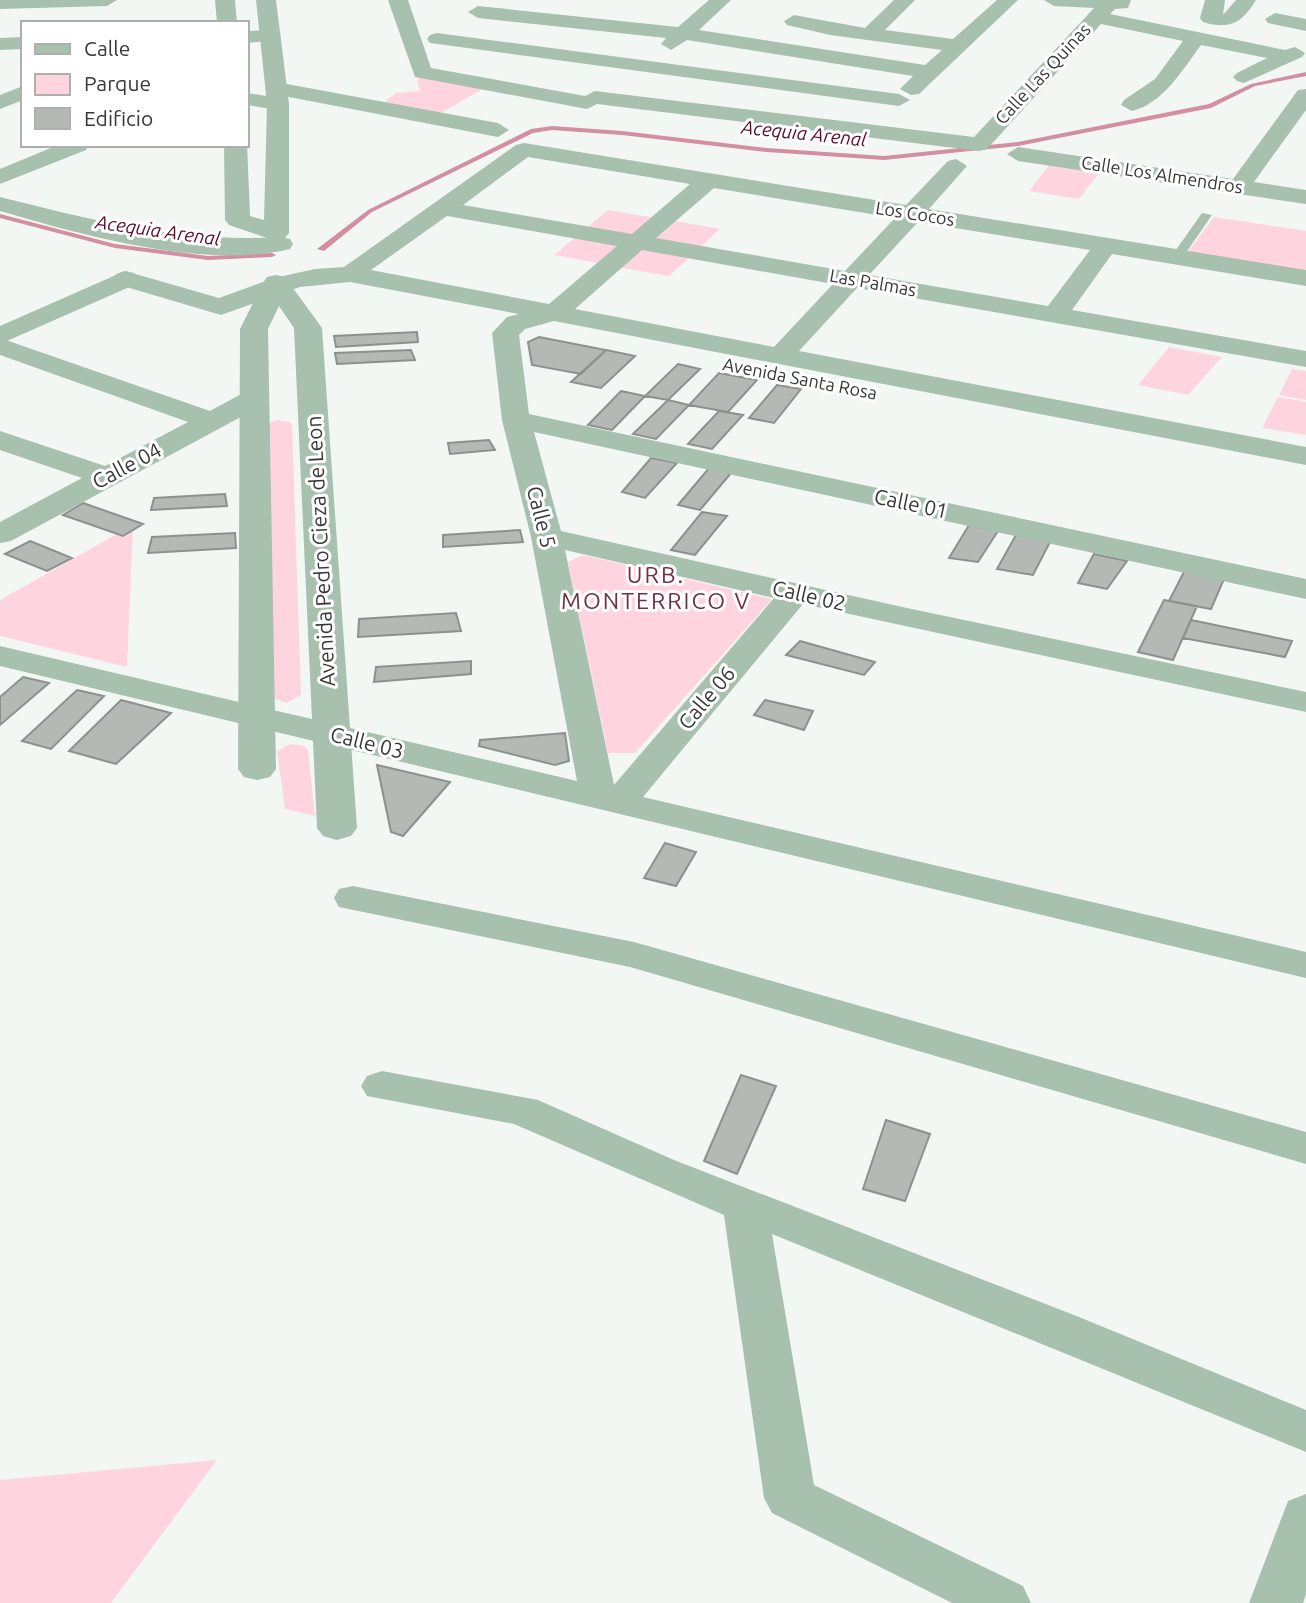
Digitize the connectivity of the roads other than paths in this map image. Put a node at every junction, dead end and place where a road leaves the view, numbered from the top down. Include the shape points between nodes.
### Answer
1 (107, 0) edge
2 (225, 0) edge
3 (266, 0) edge
4 (398, 0) edge
5 (721, 0) edge
6 (905, 0) edge
7 (1008, 0) edge
8 (1054, 0) edge
9 (1215, 0) edge
10 (1246, 0) edge
11 (0, 3) edge
12 (486, 6) edge
13 (1108, 7) edge
14 (600, 8) dead end
15 (1275, 19) dead end
16 (794, 20) dead end
17 (227, 21) edge
18 (580, 23) junction
19 (1306, 25) edge
20 (684, 34) junction
21 (870, 34) junction
22 (271, 36) junction
23 (248, 37) edge
24 (1197, 37) junction
25 (437, 39) junction
26 (21, 43) edge
27 (0, 44) edge
28 (958, 46) junction
29 (1306, 49) edge
30 (1285, 56) junction
31 (419, 64) junction
32 (642, 65) junction
33 (930, 72) junction
34 (1244, 77) dead end
35 (21, 93) edge
36 (388, 94) dead end
37 (1306, 94) edge
38 (277, 96) junction
39 (248, 99) edge
40 (335, 100) junction
41 (899, 100) junction
42 (0, 103) edge
43 (584, 105) junction
44 (1132, 105) dead end
45 (498, 130) dead end
46 (864, 132) junction
47 (73, 147) edge
48 (236, 147) edge
49 (1018, 154) dead end
50 (956, 166) dead end
51 (0, 177) edge
52 (709, 180) junction
53 (1239, 187) junction
54 (1306, 197) edge
55 (0, 204) edge
56 (441, 208) junction
57 (912, 214) junction
58 (1206, 215) dead end
59 (637, 242) junction
60 (1107, 245) junction
61 (1177, 257) junction
62 (281, 259) junction
63 (350, 274) junction
64 (1306, 278) edge
65 (125, 279) junction
66 (851, 279) junction
67 (0, 309) edge
68 (556, 312) junction
69 (1055, 315) junction
70 (516, 323) junction
71 (1306, 330) edge
72 (0, 336) edge
73 (0, 346) edge
74 (781, 355) junction
75 (1299, 358) edge
76 (255, 398) junction
77 (516, 420) junction
78 (211, 421) junction
79 (0, 440) edge
80 (1306, 456) edge
81 (107, 477) junction
82 (1306, 479) edge
83 (0, 534) edge
84 (547, 537) junction
85 (1306, 589) edge
86 (795, 593) junction
87 (0, 656) edge
88 (1306, 702) edge
89 (255, 716) junction
90 (331, 734) junction
91 (257, 769) dead end
92 (609, 800) junction
93 (337, 828) dead end
94 (353, 898) dead end
95 (1306, 965) edge
96 (382, 1086) dead end
97 (1306, 1148) edge
98 (745, 1206) junction
99 (1306, 1432) edge
100 (1306, 1517) edge
101 (1004, 1603) edge
102 (1276, 1603) edge

1 - 11 street
2 - 17 street
3 - 22 street
4 - 31 street
5 - 20 street
6 - 21 street
7 - 28 street
8 - 13 street
9 - 10 street via 1210,18 1229,22
12 - 18 street
12 - 25 street
13 - 24 street
13 - 46 street, Calle Las Quinas via 979,144
14 - 18 street
15 - 19 street
16 - 21 street
18 - 20 street
20 - 32 street
20 - 33 street
21 - 28 street
22 - 23 street
22 - 38 street
24 - 30 street
24 - 44 street via 1161,82
25 - 31 street
25 - 32 street
26 - 27 street
28 - 33 street
29 - 30 street
30 - 34 street
31 - 43 street
32 - 41 street
32 - 43 street
33 - 41 street
35 - 42 street
36 - 40 street
37 - 53 street
38 - 39 street
38 - 40 street
38 - 62 street
40 - 45 street
41 - 46 street
43 - 46 street
47 - 51 street
48 - 62 street via 238,220
49 - 53 street, Calle Los Almendros
50 - 57 street
52 - 56 street, Los Cocos via 524,149
52 - 57 street, Los Cocos
52 - 59 street
53 - 54 street, Calle Los Almendros
55 - 62 street via 131,239 239,248
56 - 59 street, Las Palmas
56 - 63 street
57 - 60 street, Los Cocos
57 - 66 street
58 - 61 lane
59 - 66 street, Las Palmas
59 - 68 street
60 - 61 street, Los Cocos
60 - 69 street
61 - 64 street, Los Cocos
62 - 63 street, Avenida Santa Rosa via 318,274
62 - 65 street via 221,307
62 - 70 street, Avenida Santa Rosa
62 - 76 street via 254,329
62 - 90 street, Avenida Pedro Cieza de Leon via 308,328
63 - 68 street, Avenida Santa Rosa
65 - 67 street via 73,276
65 - 72 street
66 - 69 street, Las Palmas
66 - 74 street
68 - 70 street
68 - 74 street, Avenida Santa Rosa
69 - 75 street, Las Palmas
70 - 77 street, Calle 5 via 505,333
70 - 82 street, Avenida Santa Rosa
71 - 75 street
73 - 78 street
74 - 80 street, Avenida Santa Rosa
76 - 78 street, Calle 04
76 - 89 street
77 - 84 street, Calle 5
77 - 85 street, Calle 01
78 - 81 street, Calle 04
79 - 81 street
81 - 83 street, Calle 04
84 - 86 street, Calle 02
84 - 92 street, Calle 5
86 - 88 street, Calle 02
86 - 92 street, Calle 06
87 - 89 street, Calle 03
89 - 90 street, Calle 03
89 - 91 street
90 - 92 street, Calle 03
90 - 93 street, Avenida Pedro Cieza de Leon
92 - 95 street, Calle 03
94 - 97 street via 634,955
96 - 98 street via 523,1111
98 - 99 street
98 - 101 street via 790,1497
100 - 102 street

